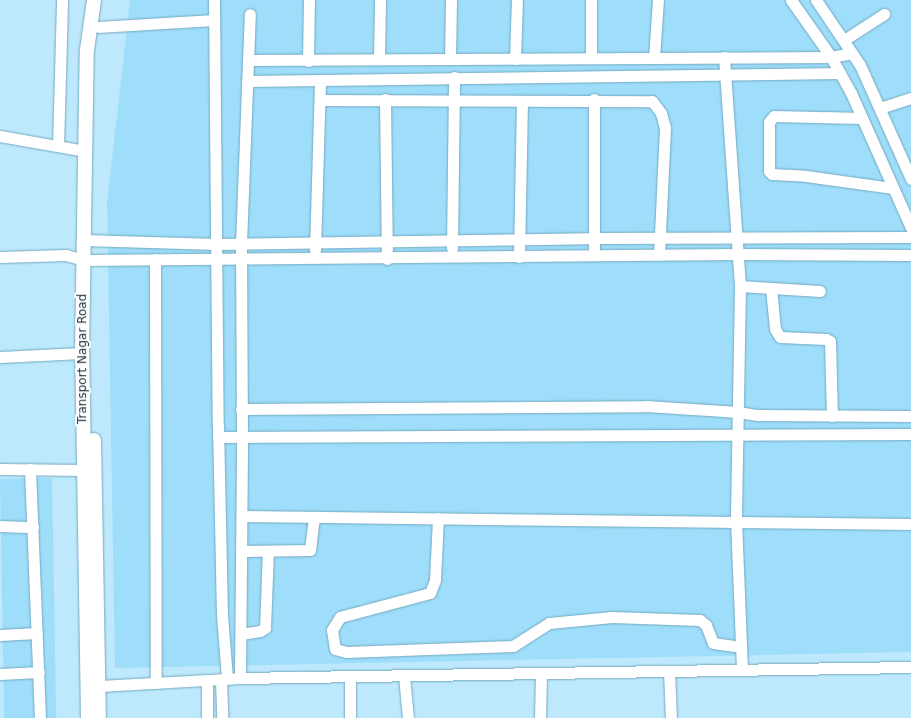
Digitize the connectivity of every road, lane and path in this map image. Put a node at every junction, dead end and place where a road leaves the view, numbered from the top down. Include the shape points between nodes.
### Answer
1 (62, 0) edge
2 (94, 0) edge
3 (102, 0) edge
4 (214, 0) edge
5 (309, 0) edge
6 (380, 0) edge
7 (451, 0) edge
8 (517, 0) edge
9 (591, 0) edge
10 (658, 0) edge
11 (791, 0) edge
12 (816, 0) edge
13 (250, 14) dead end
14 (884, 14) dead end
15 (213, 20) junction
16 (98, 27) junction
17 (844, 40) junction
18 (852, 53) junction
19 (831, 56) junction
20 (724, 57) junction
21 (379, 58) junction
22 (450, 58) junction
23 (591, 58) junction
24 (654, 58) junction
25 (515, 59) junction
26 (248, 60) junction
27 (308, 61) junction
28 (840, 73) junction
29 (725, 74) junction
30 (454, 77) junction
31 (320, 80) junction
32 (247, 81) junction
33 (911, 98) edge
34 (385, 99) junction
35 (320, 100) junction
36 (594, 100) junction
37 (454, 101) junction
38 (522, 101) junction
39 (880, 108) junction
40 (862, 118) junction
41 (0, 136) edge
42 (58, 146) junction
43 (85, 151) junction
44 (907, 157) edge
45 (911, 179) edge
46 (893, 188) junction
47 (911, 228) edge
48 (736, 237) junction
49 (911, 237) edge
50 (594, 238) junction
51 (660, 238) junction
52 (520, 240) junction
53 (87, 241) junction
54 (387, 241) junction
55 (453, 241) junction
56 (217, 244) junction
57 (241, 244) junction
58 (315, 244) junction
59 (737, 254) junction
60 (594, 255) junction
61 (659, 255) junction
62 (911, 255) edge
63 (0, 257) edge
64 (240, 257) junction
65 (452, 257) junction
66 (519, 257) junction
67 (217, 258) junction
68 (155, 259) junction
69 (315, 259) junction
70 (387, 259) junction
71 (86, 260) junction
72 (740, 286) junction
73 (771, 288) junction
74 (820, 291) dead end
75 (82, 352) junction
76 (0, 357) edge
77 (241, 409) junction
78 (738, 412) junction
79 (832, 416) junction
80 (911, 416) edge
81 (911, 434) edge
82 (218, 437) junction
83 (242, 437) junction
84 (738, 437) junction
85 (0, 469) edge
86 (30, 469) junction
87 (84, 470) junction
88 (242, 516) junction
89 (314, 517) junction
90 (438, 518) junction
91 (736, 520) junction
92 (911, 524) edge
93 (0, 526) edge
94 (33, 527) junction
95 (241, 551) junction
96 (268, 551) junction
97 (38, 633) junction
98 (240, 634) junction
99 (0, 635) edge
100 (741, 647) junction
101 (911, 667) edge
102 (742, 669) junction
103 (669, 671) junction
104 (39, 672) junction
105 (0, 674) edge
106 (540, 674) junction
107 (404, 676) junction
108 (240, 678) junction
109 (350, 678) junction
110 (224, 679) junction
111 (207, 680) junction
112 (156, 683) junction
113 (99, 686) junction
114 (40, 718) edge
115 (88, 718) edge
116 (99, 718) edge
117 (207, 718) edge
118 (222, 718) edge
119 (350, 718) edge
120 (408, 718) edge
121 (540, 718) edge
122 (671, 718) edge

1 - 42 street
2 - 43 main road, Transport Nagar Road via 87,50
3 - 16 main road, Transport Nagar Road
4 - 15 street
5 - 27 street
6 - 21 street
7 - 22 street
8 - 25 street
9 - 23 street
10 - 24 street
11 - 19 street
12 - 17 street
13 - 26 street
14 - 17 street
15 - 16 street
15 - 56 street
16 - 53 main road, Transport Nagar Road
17 - 18 street
18 - 19 street
18 - 39 street
19 - 20 street
19 - 28 street
20 - 24 street
20 - 29 street
21 - 22 street
21 - 27 street
22 - 25 street
23 - 24 street
23 - 25 street
26 - 27 street
26 - 32 street
28 - 29 street
28 - 40 street
29 - 30 street
29 - 48 street
30 - 31 street
30 - 37 street
31 - 32 street
31 - 35 street
32 - 57 street
33 - 39 street
34 - 35 street
34 - 37 street
34 - 54 street
35 - 58 street
36 - 38 street
36 - 50 street
36 - 51 street via 645,100 657,105 661,113 665,128 665,153
37 - 38 street
37 - 55 street
38 - 52 street
39 - 44 street
40 - 46 street
40 - 46 street via 774,116 769,122 768,171 772,174
41 - 42 street
42 - 43 street
43 - 53 main road, Transport Nagar Road
44 - 45 street
46 - 47 street
48 - 49 street
48 - 51 street
48 - 59 street
50 - 51 street
50 - 52 street
50 - 60 street
51 - 61 street
52 - 55 street
52 - 66 street
53 - 56 street
53 - 71 main road, Transport Nagar Road
54 - 55 street
54 - 58 street
54 - 70 street
55 - 65 street
56 - 57 street
56 - 67 street
57 - 58 street
57 - 64 street
58 - 69 street
59 - 61 street
59 - 62 street
59 - 72 street
60 - 61 street
60 - 66 street
63 - 71 street via 66,255
64 - 67 street
64 - 69 street
64 - 77 street
65 - 66 street
65 - 70 street
67 - 68 street
67 - 82 street
68 - 71 street
68 - 112 street
69 - 70 street
71 - 75 main road, Transport Nagar Road
71 - 113 main road, Transport Nagar Road
72 - 73 street
72 - 78 street
73 - 74 street
73 - 79 street via 775,329 780,337 830,341
75 - 76 street
75 - 87 main road, Transport Nagar Road
77 - 78 street via 646,406
77 - 83 street
78 - 79 street via 758,415
78 - 84 street
79 - 80 street
81 - 84 street
82 - 83 street
82 - 110 street
83 - 84 street
83 - 88 street
84 - 91 street
85 - 86 street
86 - 87 street
86 - 94 street
87 - 115 main road, Transport Nagar Road
88 - 89 street
88 - 95 street
89 - 90 street
89 - 96 street via 310,550
90 - 91 street
90 - 100 street via 435,580 430,593 340,617 332,630 335,649 346,652 513,646 549,623 612,617 700,620 705,622 713,644
91 - 92 street
91 - 100 street
93 - 94 street
94 - 97 street
95 - 96 street
95 - 98 street
96 - 98 street via 265,628
97 - 99 street
97 - 104 street
98 - 108 street
100 - 102 street
101 - 102 street
102 - 103 street
103 - 106 street
103 - 122 street
104 - 105 street
104 - 114 street
106 - 107 street
106 - 121 street
107 - 109 street
107 - 120 street
108 - 109 street
108 - 110 street
109 - 119 street
110 - 111 street
110 - 118 street
111 - 112 street
111 - 117 street
112 - 113 street
113 - 116 main road, Transport Nagar Road

